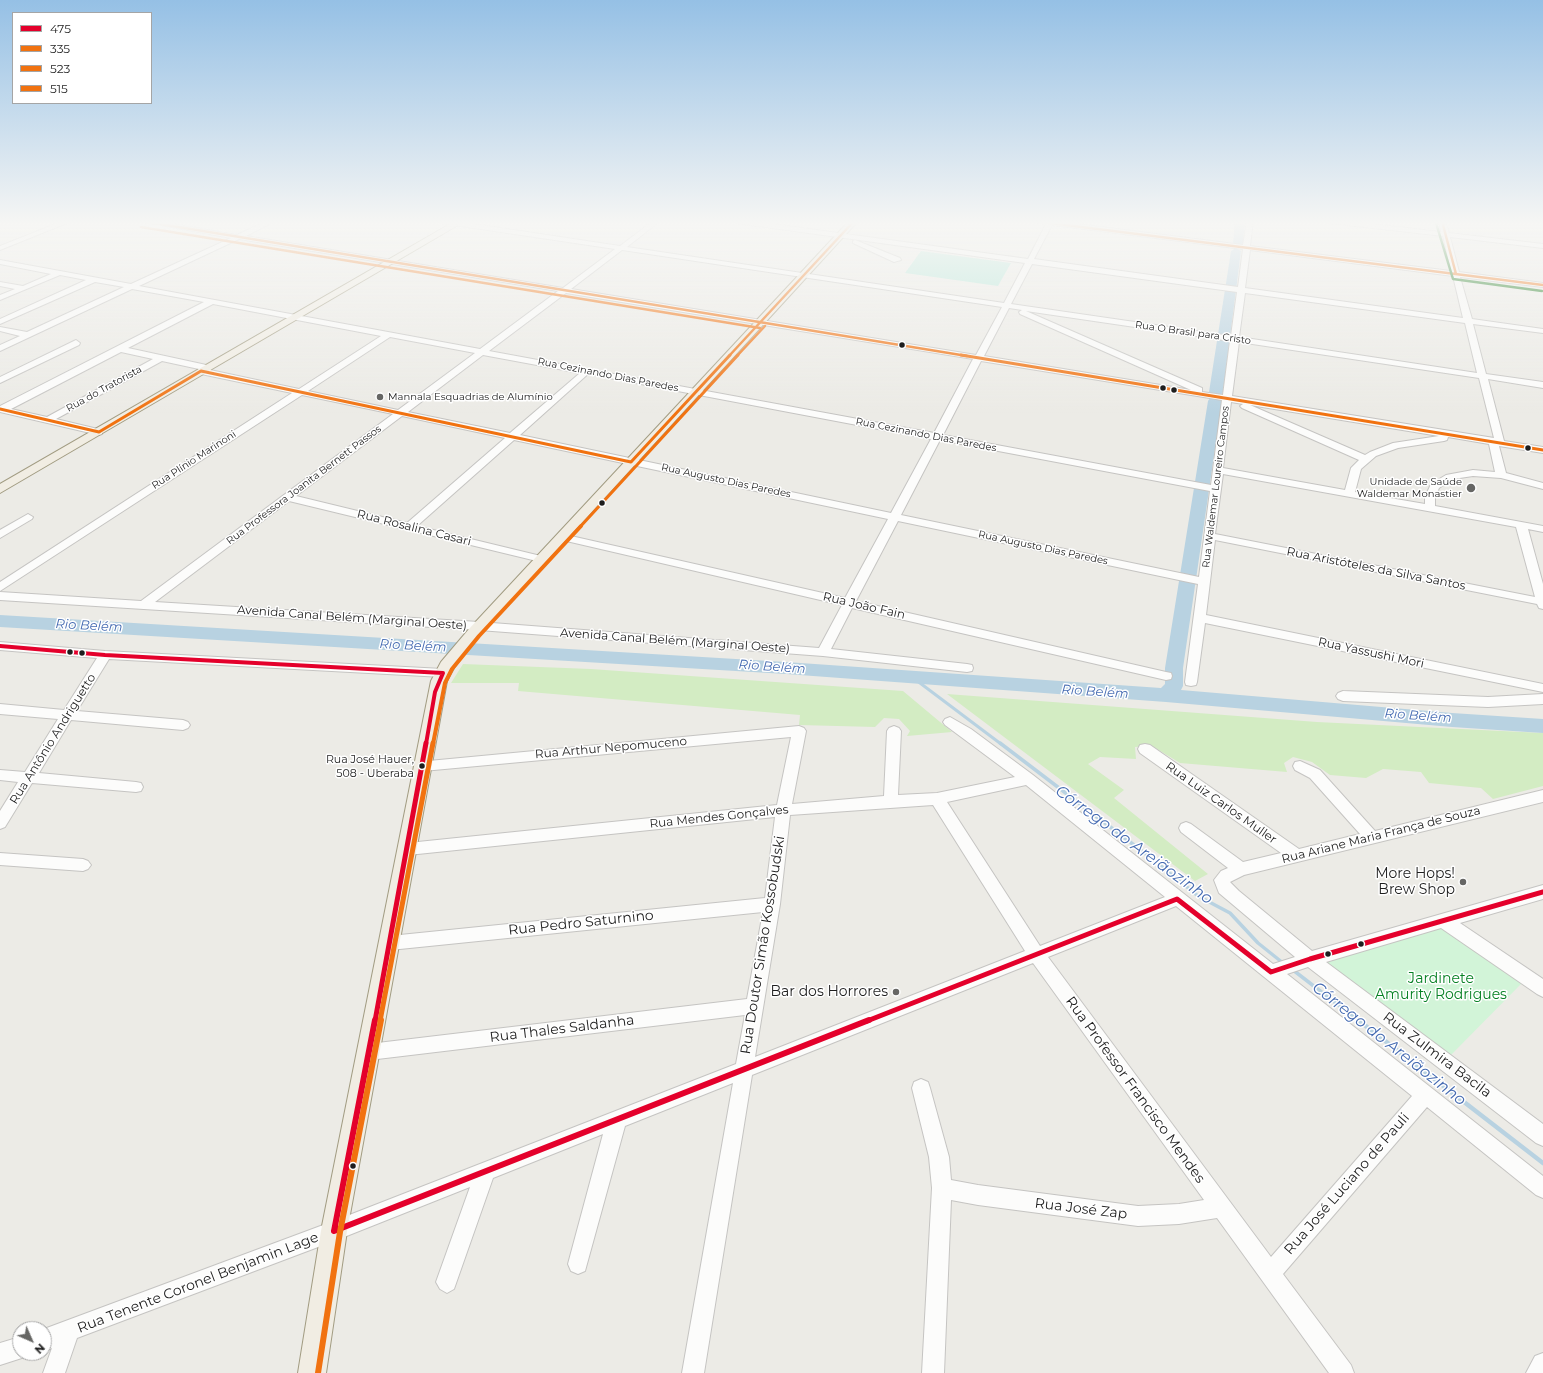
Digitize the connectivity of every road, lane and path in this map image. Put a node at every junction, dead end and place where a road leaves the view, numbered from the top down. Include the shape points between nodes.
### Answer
1 (6, 285) edge
2 (30, 285) edge
3 (82, 285) edge
4 (128, 285) edge
5 (351, 285) edge
6 (534, 285) edge
7 (571, 285) edge
8 (795, 285) edge
9 (872, 285) edge
10 (1017, 285) edge
11 (1205, 285) edge
12 (1242, 285) edge
13 (1459, 285) edge
14 (133, 286) junction
15 (23, 288) junction
16 (564, 290) junction
17 (1241, 290) junction
18 (0, 298) edge
19 (213, 302) junction
20 (1006, 305) junction
21 (295, 317) junction
22 (1468, 321) junction
23 (0, 322) edge
24 (760, 322) junction
25 (0, 329) edge
26 (1543, 331) edge
27 (388, 334) junction
28 (29, 335) junction
29 (1227, 338) junction
30 (76, 343) dead end
31 (0, 348) edge
32 (120, 349) junction
33 (482, 352) junction
34 (161, 358) junction
35 (978, 358) junction
36 (204, 370) junction
37 (587, 371) junction
38 (1482, 376) junction
39 (0, 380) edge
40 (1543, 385) edge
41 (300, 392) junction
42 (696, 392) junction
43 (1208, 395) junction
44 (1227, 398) junction
45 (2, 409) edge
46 (400, 413) junction
47 (48, 420) junction
48 (99, 432) junction
49 (512, 437) junction
50 (937, 437) junction
51 (1466, 437) junction
52 (1496, 442) junction
53 (1543, 451) edge
54 (1365, 459) junction
55 (631, 462) junction
56 (1218, 470) junction
57 (1501, 475) junction
58 (1543, 486) edge
59 (0, 488) edge
60 (1212, 488) junction
61 (1350, 494) junction
62 (287, 497) junction
63 (1430, 508) junction
64 (895, 517) junction
65 (28, 518) dead end
66 (1521, 525) junction
67 (408, 527) junction
68 (1543, 529) edge
69 (0, 535) edge
70 (1210, 536) junction
71 (562, 537) junction
72 (541, 559) junction
73 (1200, 581) junction
74 (0, 587) edge
75 (0, 596) edge
76 (849, 603) junction
77 (1543, 603) edge
78 (143, 605) junction
79 (1199, 618) junction
80 (476, 629) junction
81 (0, 646) edge
82 (823, 652) junction
83 (105, 655) junction
84 (967, 668) dead end
85 (445, 669) junction
86 (1166, 676) dead end
87 (1191, 682) dead end
88 (1510, 682) junction
89 (1543, 688) edge
90 (1343, 696) dead end
91 (1543, 699) edge
92 (1509, 700) junction
93 (0, 709) edge
94 (68, 715) junction
95 (950, 722) dead end
96 (183, 725) dead end
97 (799, 730) joint
98 (894, 731) dead end
99 (1145, 749) dead end
100 (423, 766) junction
101 (1300, 766) dead end
102 (0, 775) edge
103 (29, 777) junction
104 (1028, 779) junction
105 (136, 787) dead end
106 (937, 799) junction
107 (891, 801) junction
108 (1540, 801) edge
109 (783, 810) junction
110 (0, 823) edge
111 (1186, 828) dead end
112 (1371, 836) junction
113 (408, 850) junction
114 (1297, 856) junction
115 (0, 859) edge
116 (83, 865) dead end
117 (1241, 869) junction
118 (1222, 880) joint
119 (1543, 892) edge
120 (1177, 899) junction
121 (772, 904) junction
122 (1444, 921) junction
123 (390, 943) junction
124 (1036, 954) junction
125 (1310, 959) junction
126 (1271, 972) junction
127 (1543, 989) edge
128 (755, 1006) junction
129 (369, 1052) junction
130 (744, 1069) junction
131 (921, 1088) dead end
132 (1425, 1095) junction
133 (617, 1119) junction
134 (1543, 1136) edge
135 (485, 1172) junction
136 (942, 1188) junction
137 (1543, 1188) edge
138 (1221, 1207) junction
139 (334, 1231) junction
140 (578, 1264) dead end
141 (1270, 1274) junction
142 (447, 1282) dead end
143 (68, 1332) junction
144 (52, 1337) edge
145 (12, 1350) edge
146 (0, 1354) edge
147 (1543, 1364) edge
148 (54, 1373) edge
149 (312, 1373) edge
150 (693, 1373) edge
151 (933, 1373) edge
152 (1343, 1373) edge
153 (1537, 1373) edge

1 - 15 street
2 - 15 street
3 - 23 street
4 - 14 street, Rua Cezinando Dias Paredes
5 - 21 main road
6 - 16 street
7 - 16 street, Rua Professora Joanita Bernett Passos
8 - 24 main road
9 - 20 street, Rua O Brasil para Cristo
10 - 20 street
11 - 17 street
12 - 17 street, Rua Waldemar Loureiro Campos
13 - 22 street
14 - 19 street, Rua Cezinando Dias Paredes
14 - 28 street
15 - 18 street
16 - 24 street
16 - 33 street, Rua Professora Joanita Bernett Passos
17 - 22 street
17 - 29 street, Rua Waldemar Loureiro Campos
19 - 21 street, Rua Cezinando Dias Paredes
19 - 32 street
20 - 29 street, Rua O Brasil para Cristo
20 - 35 street
20 - 43 street via 1189,384
21 - 27 street, Rua Cezinando Dias Paredes
21 - 36 main road
22 - 26 street
22 - 38 street
24 - 35 street
24 - 42 main road
25 - 28 street
27 - 33 street, Rua Cezinando Dias Paredes
27 - 41 street, Rua Plínio Marinoni
28 - 31 street
29 - 38 street, Rua O Brasil para Cristo
29 - 44 street, Rua Waldemar Loureiro Campos
30 - 39 street
32 - 34 street, Rua Augusto Dias Paredes
32 - 45 street
33 - 37 street, Rua Cezinando Dias Paredes
33 - 46 street, Rua Professora Joanita Bernett Passos
34 - 36 street, Rua Augusto Dias Paredes
34 - 47 street, Rua do Tratorista
35 - 43 street
35 - 50 street
36 - 41 street, Rua Augusto Dias Paredes
36 - 48 main road
37 - 42 street, Rua Cezinando Dias Paredes
37 - 49 street
38 - 40 street, Rua O Brasil para Cristo
38 - 52 street
41 - 46 street, Rua Augusto Dias Paredes
41 - 74 street, Rua Plínio Marinoni
42 - 50 street, Rua Cezinando Dias Paredes
42 - 55 main road
43 - 44 street
44 - 51 street
44 - 54 street
44 - 56 street, Rua Waldemar Loureiro Campos
45 - 47 street
46 - 49 street, Rua Augusto Dias Paredes
46 - 62 street, Rua Professora Joanita Bernett Passos
47 - 48 street
48 - 59 main road
49 - 55 street, Rua Augusto Dias Paredes
49 - 67 street
50 - 60 street, Rua Cezinando Dias Paredes
50 - 64 street
51 - 52 street
51 - 54 street via 1396,445
52 - 53 street
52 - 57 street
54 - 61 street via 1352,475
55 - 64 street, Rua Augusto Dias Paredes
55 - 71 main road
56 - 60 street, Rua Waldemar Loureiro Campos
56 - 61 street
57 - 58 street
57 - 63 street via 1473,473 1450,477 1432,491
60 - 70 street, Rua Waldemar Loureiro Campos
61 - 63 street
62 - 67 street, Rua Rosalina Casari
62 - 78 street, Rua Professora Joanita Bernett Passos
63 - 66 street
64 - 73 street, Rua Augusto Dias Paredes
64 - 76 street
65 - 69 street
66 - 68 street
66 - 77 street
67 - 72 street, Rua Rosalina Casari
70 - 73 street, Rua Waldemar Loureiro Campos
70 - 77 street, Rua Aristóteles da Silva Santos
71 - 72 main road
71 - 76 street, Rua João Fain
72 - 80 main road
73 - 79 street, Rua Waldemar Loureiro Campos
75 - 78 street, Avenida Canal Belém (Marginal Oeste)
76 - 82 street
76 - 86 street, Rua João Fain
78 - 80 street, Avenida Canal Belém (Marginal Oeste)
79 - 87 street, Rua Waldemar Loureiro Campos
79 - 88 street, Rua Yassushi Mori
80 - 82 street, Avenida Canal Belém (Marginal Oeste)
80 - 85 main road
81 - 83 street
82 - 84 street, Avenida Canal Belém (Marginal Oeste)
83 - 85 street
83 - 94 street, Rua Antônio Andriguetto
85 - 100 main road via 435,692
88 - 89 street, Rua Yassushi Mori
88 - 92 street
90 - 92 street via 1488,702
91 - 92 street
93 - 94 street
94 - 96 street
94 - 103 street, Rua Antônio Andriguetto
95 - 104 street
97 - 100 street, Rua Arthur Nepomuceno
97 - 109 street, Rua Doutor Simão Kossobudski
98 - 107 street
99 - 114 street, Rua Luiz Carlos Muller
100 - 113 main road
101 - 112 street via 1315,774
102 - 103 street
103 - 105 street
103 - 110 street, Rua Antônio Andriguetto
104 - 106 street, Rua Mendes Gonçalves
104 - 120 street
106 - 107 street, Rua Mendes Gonçalves
106 - 124 street, Rua Professor Francisco Mendes
107 - 109 street, Rua Mendes Gonçalves
108 - 112 street, Rua Ariane Maria França de Souza
109 - 113 street, Rua Mendes Gonçalves
109 - 121 street, Rua Doutor Simão Kossobudski
111 - 117 street
112 - 114 street, Rua Ariane Maria França de Souza
113 - 123 main road
114 - 117 street, Rua Ariane Maria França de Souza
115 - 116 street
117 - 118 street, Rua Ariane Maria França de Souza
118 - 125 street, Rua Zulmira Bacila via 1225,888 1233,896
119 - 122 street
120 - 124 street, Rua Tenente Coronel Benjamin Lage
120 - 126 street
121 - 123 street, Rua Pedro Saturnino
121 - 128 street, Rua Doutor Simão Kossobudski
122 - 125 street
122 - 127 street
123 - 129 main road
124 - 130 street, Rua Tenente Coronel Benjamin Lage
124 - 138 street, Rua Professor Francisco Mendes
125 - 126 street
125 - 134 street, Rua Zulmira Bacila
126 - 132 street
128 - 129 street, Rua Thales Saldanha
128 - 130 street, Rua Doutor Simão Kossobudski
129 - 139 main road
130 - 133 street, Rua Tenente Coronel Benjamin Lage
130 - 150 street, Rua Doutor Simão Kossobudski
131 - 136 street via 939,1157
132 - 137 street
132 - 141 street, Rua José Luciano de Pauli
133 - 135 street, Rua Tenente Coronel Benjamin Lage
133 - 140 street
135 - 139 street, Rua Tenente Coronel Benjamin Lage
135 - 142 street
136 - 138 street, Rua José Zap via 1138,1216 1179,1214
136 - 151 street
138 - 141 street, Rua Professor Francisco Mendes
139 - 143 street, Rua Tenente Coronel Benjamin Lage
139 - 149 main road
141 - 152 street, Rua Professor Francisco Mendes
143 - 144 street, Rua Tenente Coronel Benjamin Lage
143 - 148 street
145 - 146 street
147 - 153 street

